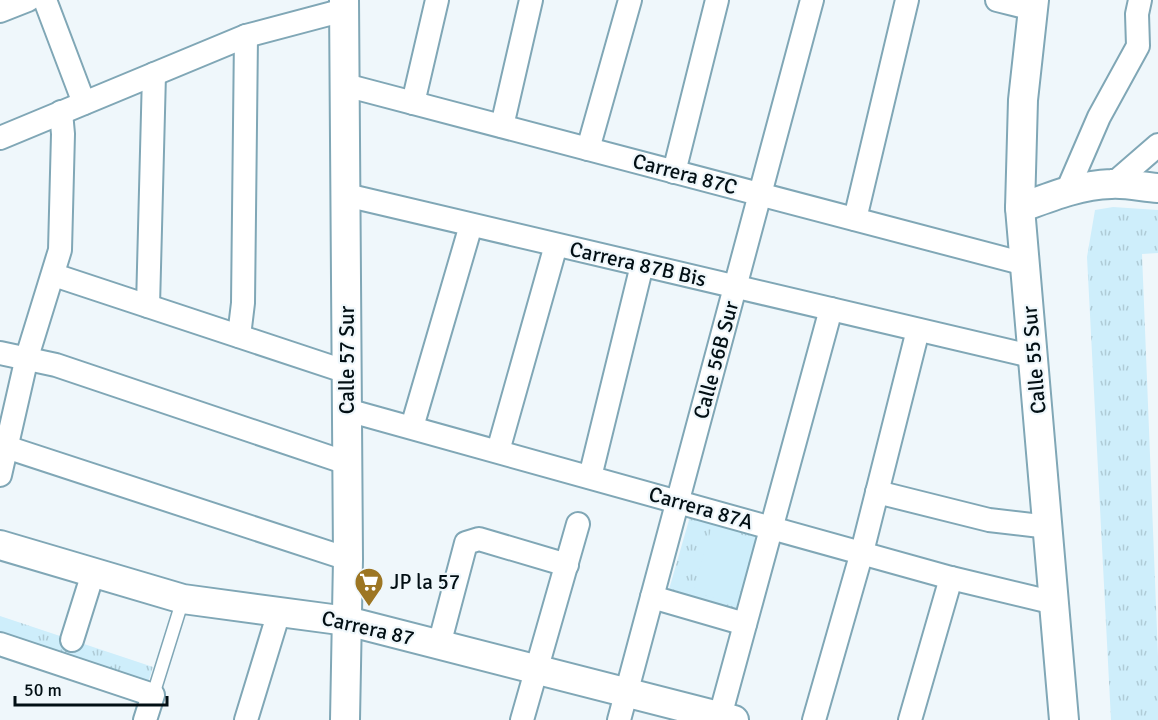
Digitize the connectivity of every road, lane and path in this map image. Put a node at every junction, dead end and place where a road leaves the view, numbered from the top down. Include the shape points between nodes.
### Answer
1 (28, 0) edge
2 (45, 0) edge
3 (437, 0) edge
4 (531, 0) edge
5 (630, 0) edge
6 (717, 0) edge
7 (812, 0) edge
8 (907, 0) edge
9 (998, 0) edge
10 (1140, 0) edge
11 (1033, 4) edge
12 (344, 5) edge
13 (0, 11) edge
14 (246, 36) junction
15 (154, 74) junction
16 (345, 85) junction
17 (84, 103) junction
18 (413, 103) junction
19 (61, 112) junction
20 (502, 126) junction
21 (0, 138) edge
22 (1158, 145) edge
23 (588, 149) junction
24 (674, 172) junction
25 (1113, 184) junction
26 (1158, 188) edge
27 (1067, 191) junction
28 (760, 194) junction
29 (346, 195) junction
30 (1020, 208) junction
31 (855, 219) junction
32 (471, 225) junction
33 (556, 245) junction
34 (1025, 264) junction
35 (642, 265) junction
36 (54, 275) junction
37 (735, 287) junction
38 (148, 306) junction
39 (831, 309) junction
40 (918, 330) junction
41 (239, 336) junction
42 (0, 352) edge
43 (27, 357) junction
44 (1035, 357) junction
45 (346, 372) junction
46 (347, 410) junction
47 (412, 427) junction
48 (3, 445) edge
49 (498, 451) junction
50 (347, 463) junction
51 (0, 475) edge
52 (590, 477) junction
53 (877, 492) junction
54 (678, 500) junction
55 (578, 524) dead end
56 (1049, 527) junction
57 (771, 528) junction
58 (0, 545) edge
59 (862, 552) junction
60 (348, 560) junction
61 (567, 565) junction
62 (93, 573) junction
63 (951, 578) junction
64 (652, 597) junction
65 (183, 599) junction
66 (1055, 603) junction
67 (279, 612) junction
68 (347, 621) junction
69 (745, 624) junction
70 (72, 640) dead end
71 (0, 644) edge
72 (439, 645) junction
73 (535, 670) junction
74 (626, 692) junction
75 (153, 695) junction
76 (725, 719) edge
77 (145, 720) edge
78 (246, 720) edge
79 (345, 720) edge
80 (522, 720) edge
81 (619, 720) edge
82 (814, 720) edge
83 (910, 720) edge
84 (1064, 720) edge

1 - 13 street
2 - 17 street
3 - 18 street
4 - 20 street
5 - 23 street
6 - 24 street
7 - 28 street, Calle 56B Sur
8 - 31 street
9 - 11 street
10 - 27 street via 1138,46 1099,117
11 - 30 street, Calle 55 Sur via 1023,100
12 - 14 street
12 - 16 street, Calle 57 Sur
14 - 15 street
14 - 41 street via 243,303
15 - 17 street
15 - 38 street
16 - 18 street, Carrera 87C
16 - 29 street, Calle 57 Sur
17 - 19 street
18 - 20 street, Carrera 87C
19 - 21 street
19 - 36 street via 60,250
20 - 23 street, Carrera 87C
22 - 25 street
23 - 24 street, Carrera 87C
24 - 28 street, Carrera 87C
25 - 26 street
25 - 27 street
27 - 30 street
28 - 31 street, Carrera 87C
28 - 37 street, Calle 56B Sur
29 - 32 street, Carrera 87B Bis
29 - 45 street, Calle 57 Sur
30 - 34 street, Calle 55 Sur
31 - 34 street, Carrera 87C
32 - 33 street, Carrera 87B Bis
32 - 47 street
33 - 35 street, Carrera 87B Bis
33 - 49 street
34 - 44 street, Calle 55 Sur
35 - 37 street, Carrera 87B Bis
35 - 52 street
36 - 38 street
36 - 43 street
37 - 39 street, Carrera 87B Bis
37 - 54 street, Calle 56B Sur
38 - 41 street
39 - 40 street, Carrera 87B Bis
39 - 57 street
40 - 44 street, Carrera 87B Bis
40 - 53 street
41 - 45 street
42 - 43 street
43 - 48 street
43 - 50 street
44 - 56 street, Calle 55 Sur
45 - 46 street, Calle 57 Sur
46 - 47 street, Carrera 87A
46 - 50 street, Calle 57 Sur
47 - 49 street, Carrera 87A
48 - 51 street
48 - 60 street
49 - 52 street, Carrera 87A
50 - 60 street, Calle 57 Sur
52 - 54 street, Carrera 87A
53 - 56 street via 989,520
53 - 59 street
54 - 57 street, Carrera 87A
54 - 64 street, Calle 56B Sur
55 - 61 street
56 - 66 street, Calle 55 Sur
57 - 59 street, Carrera 87A
57 - 69 street
58 - 62 street, Carrera 87
59 - 63 street, Carrera 87A
59 - 82 street
60 - 68 street, Calle 57 Sur
61 - 72 street via 479,539 466,543
61 - 73 street
62 - 65 street, Carrera 87
62 - 70 street
63 - 66 street, Carrera 87A
63 - 83 street
64 - 69 street
64 - 74 street, Calle 56B Sur
65 - 67 street, Carrera 87
65 - 75 lane
66 - 84 street, Calle 55 Sur
67 - 68 street, Carrera 87
67 - 78 street
68 - 72 street, Carrera 87
68 - 79 street, Calle 57 Sur
69 - 76 street
71 - 75 street
72 - 73 street, Carrera 87
73 - 74 street, Carrera 87
73 - 80 street
74 - 76 street, Carrera 87
74 - 81 street, Calle 56B Sur
75 - 77 street

